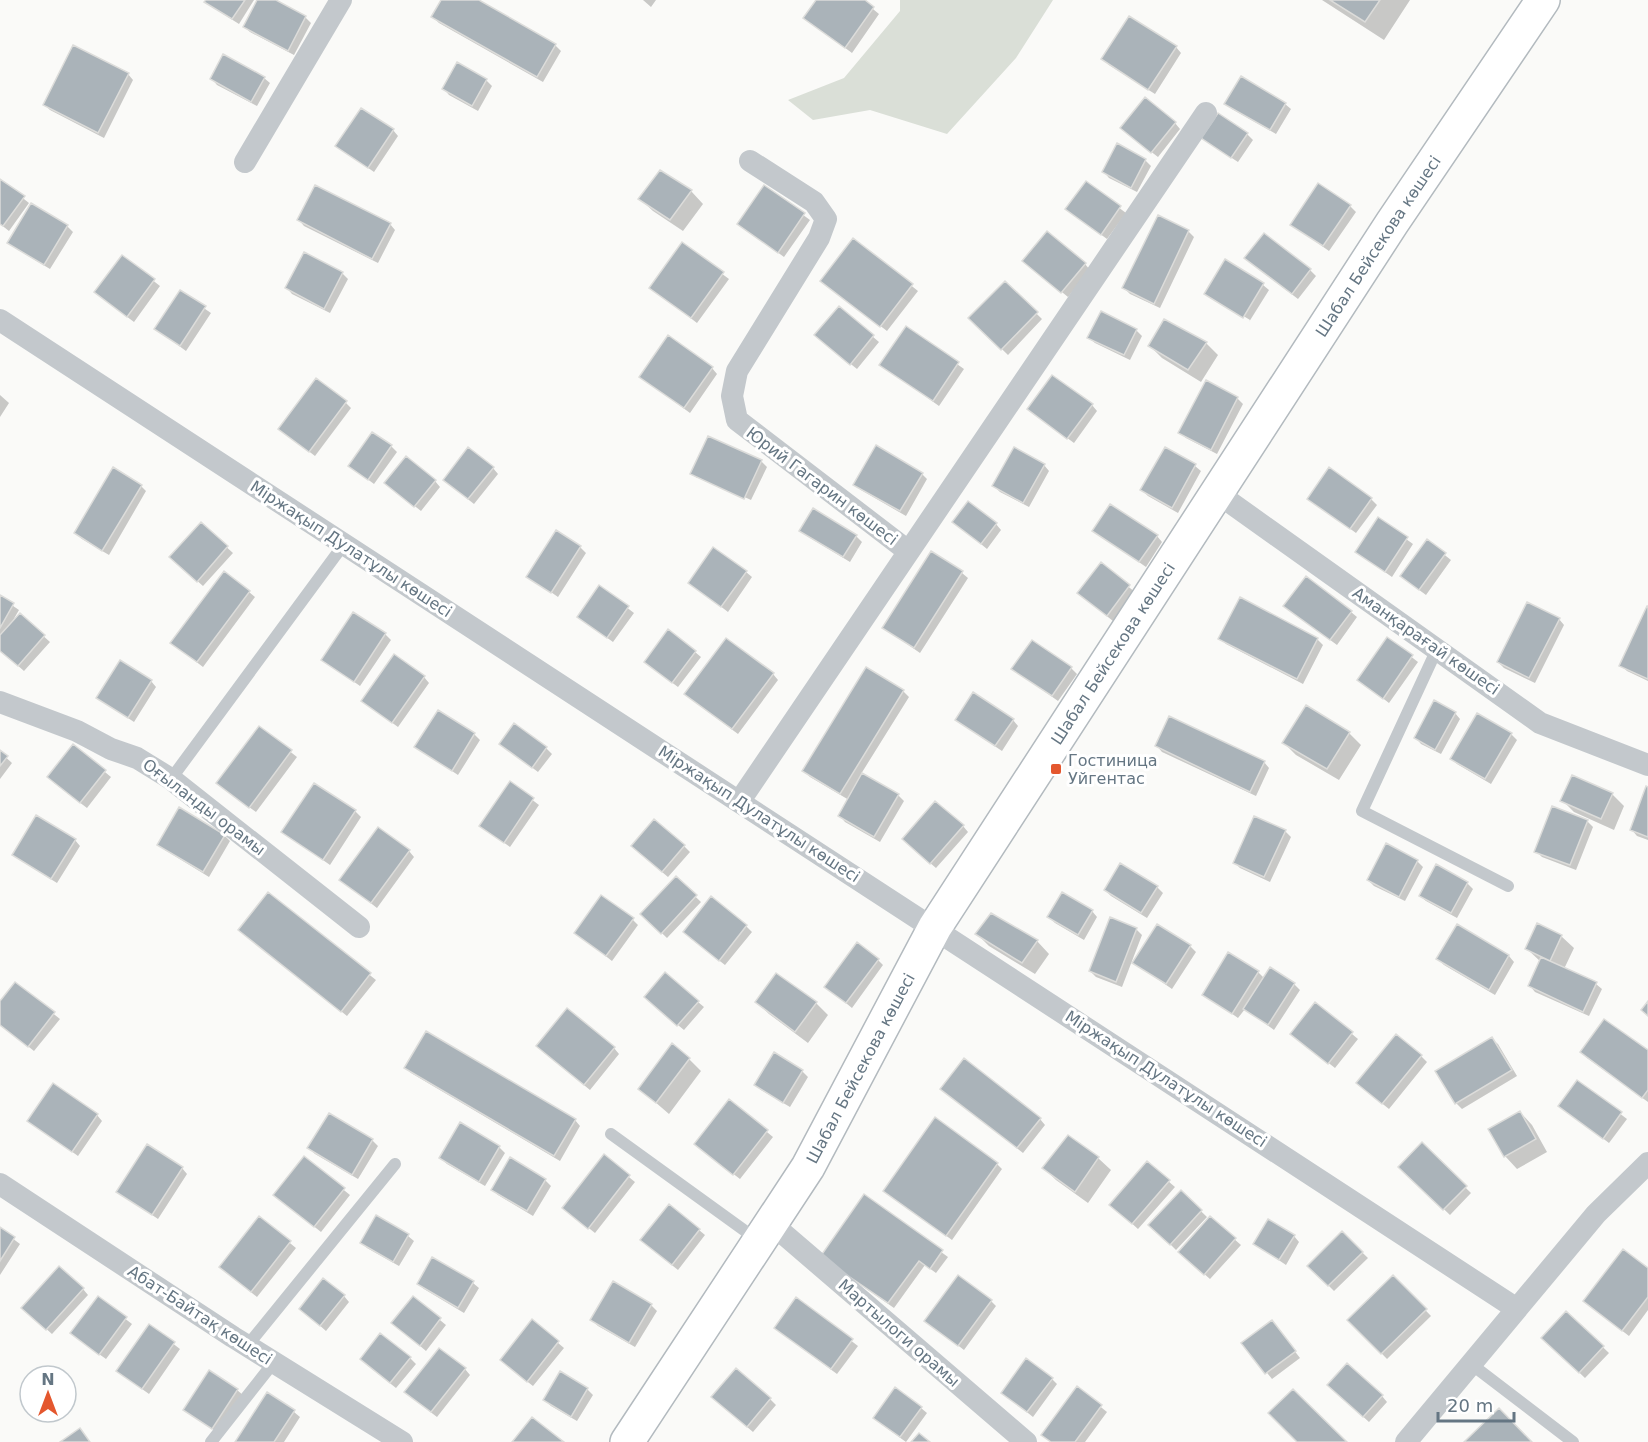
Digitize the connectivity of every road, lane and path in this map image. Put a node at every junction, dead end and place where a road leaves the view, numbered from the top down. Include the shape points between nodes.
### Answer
1 (341, 0) edge
2 (1543, 0) edge
3 (1206, 113) dead end
4 (750, 161) dead end
5 (245, 162) dead end
6 (0, 320) edge
7 (1217, 493) junction
8 (344, 544) junction
9 (908, 551) junction
10 (1437, 649) junction
11 (0, 702) edge
12 (1648, 765) edge
13 (171, 779) junction
14 (739, 802) junction
15 (1508, 886) dead end
16 (359, 927) dead end
17 (935, 927) junction
18 (611, 1134) dead end
19 (1648, 1162) edge
20 (395, 1164) dead end
21 (0, 1184) edge
22 (766, 1233) junction
23 (1517, 1309) junction
24 (247, 1346) junction
25 (274, 1362) junction
26 (1472, 1364) junction
27 (211, 1442) edge
28 (402, 1442) edge
29 (627, 1442) edge
30 (1026, 1442) edge
31 (1406, 1442) edge
32 (1573, 1442) edge

1 - 5 street
2 - 7 main road, Шабал Бейсекова көшесі
3 - 9 street, Юрий Гагарин көшесі
4 - 9 street, Юрий Гагарин көшесі via 814,202 826,219 819,238 737,371 732,396 737,420
6 - 8 street, Міржақып Дулатұлы көшесі
7 - 10 street, Аманқарағай көшесі
7 - 17 main road, Шабал Бейсекова көшесі
8 - 13 lane
8 - 14 street, Міржақып Дулатұлы көшесі
9 - 14 street, Юрий Гагарин көшесі
10 - 12 street, Аманқарағай көшесі via 1540,723
10 - 15 lane via 1362,811
11 - 13 street, Оғыланды орамы via 137,758
13 - 16 street, Оғыланды орамы
14 - 17 street, Міржақып Дулатұлы көшесі
17 - 22 main road, Шабал Бейсекова көшесі via 808,1167
17 - 23 street, Міржақып Дулатұлы көшесі
18 - 22 lane
19 - 23 street via 1596,1214
20 - 24 lane
21 - 24 street, Абат-Байтақ көшесі
22 - 29 main road, Шабал Бейсекова көшесі
22 - 30 street, Мартылоги орамы
23 - 26 street
24 - 25 street, Абат-Байтақ көшесі
25 - 27 lane
25 - 28 street, Абат-Байтақ көшесі
26 - 31 street
26 - 32 lane

